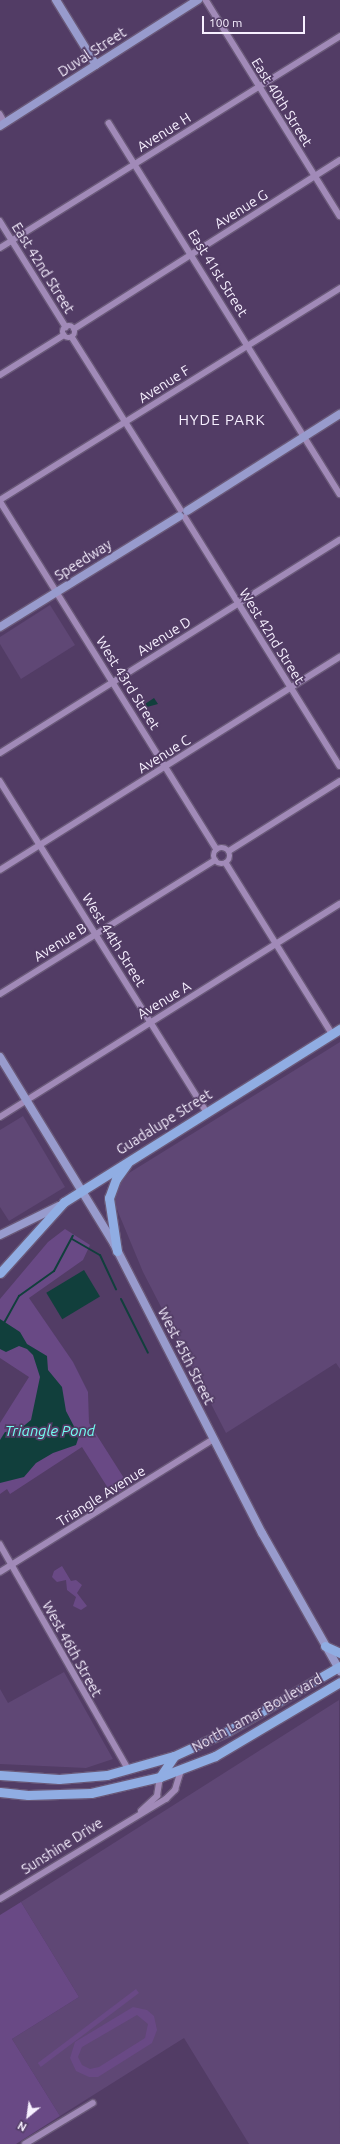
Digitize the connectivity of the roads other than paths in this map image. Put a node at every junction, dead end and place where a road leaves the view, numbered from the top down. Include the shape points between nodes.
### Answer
1 (56, 0) edge
2 (206, 0) edge
3 (194, 1) edge
4 (340, 36) edge
5 (96, 65) junction
6 (258, 87) junction
7 (0, 114) edge
8 (109, 123) dead end
9 (3, 124) edge
10 (340, 160) edge
11 (134, 165) junction
12 (314, 176) junction
13 (340, 216) edge
14 (0, 221) edge
15 (12, 240) junction
16 (0, 248) edge
17 (191, 255) junction
18 (340, 288) edge
19 (66, 327) junction
20 (74, 329) junction
21 (64, 335) junction
22 (72, 337) junction
23 (248, 345) junction
24 (0, 375) edge
25 (340, 414) edge
26 (125, 422) junction
27 (304, 437) junction
28 (340, 494) edge
29 (0, 501) edge
30 (183, 513) junction
31 (340, 540) edge
32 (57, 591) junction
33 (238, 604) junction
34 (0, 627) edge
35 (340, 658) edge
36 (113, 682) junction
37 (291, 688) junction
38 (0, 753) edge
39 (166, 766) junction
40 (340, 766) edge
41 (0, 781) edge
42 (340, 781) edge
43 (40, 845) junction
44 (217, 849) junction
45 (229, 851) junction
46 (215, 860) junction
47 (226, 863) junction
48 (0, 870) edge
49 (340, 904) edge
50 (95, 934) junction
51 (277, 945) junction
52 (0, 994) edge
53 (150, 1022) junction
54 (336, 1031) edge
55 (0, 1057) edge
56 (27, 1100) junction
57 (207, 1112) junction
58 (0, 1117) edge
59 (132, 1158) junction
60 (82, 1190) junction
61 (59, 1206) junction
62 (0, 1235) edge
63 (117, 1251) junction
64 (0, 1273) edge
65 (214, 1439) junction
66 (0, 1544) edge
67 (12, 1565) junction
68 (0, 1572) edge
69 (325, 1646) junction
70 (340, 1652) edge
71 (339, 1668) edge
72 (340, 1682) edge
73 (174, 1756) junction
74 (126, 1768) junction
75 (181, 1770) junction
76 (0, 1775) edge
77 (160, 1777) junction
78 (48, 1778) junction
79 (0, 1792) edge
80 (47, 1795) junction
81 (136, 1815) junction
82 (0, 1898) edge
83 (93, 2102) dead end
84 (25, 2144) edge

1 - 5 street
2 - 6 street, East 40th Street
3 - 5 street, Duval Street
4 - 6 street, Avenue H
5 - 9 street, Duval Street
6 - 11 street, Avenue H
6 - 12 street, East 40th Street
7 - 9 street
8 - 11 street, East 41st Street
10 - 12 street, Avenue G
11 - 15 street, Avenue H
11 - 17 street, East 41st Street
12 - 13 street, East 40th Street
12 - 17 street, Avenue G
14 - 15 street, East 42nd Street
15 - 16 street, Avenue H
15 - 19 street, East 42nd Street
17 - 20 street, Avenue G
17 - 23 street, East 41st Street
18 - 23 street, Avenue F
19 - 20 street
19 - 21 street
20 - 22 street
21 - 22 street
21 - 24 street
22 - 26 street
23 - 26 street, Avenue F
23 - 27 street, East 41st Street
25 - 27 street, Speedway
26 - 29 street, Avenue F
26 - 30 street
27 - 28 street, East 41st Street
27 - 30 street, Speedway
29 - 32 street, West 43rd Street
30 - 32 street, Speedway
30 - 33 street, West 42nd Street
31 - 33 street, Avenue D
32 - 34 street, Speedway
32 - 36 street, West 43rd Street
33 - 36 street, Avenue D
33 - 37 street, West 42nd Street
35 - 37 street, Avenue C
36 - 38 street, Avenue D
36 - 39 street, West 43rd Street
37 - 39 street, Avenue C
37 - 40 street, West 42nd Street
39 - 43 street, Avenue C
39 - 44 street, West 43rd Street
41 - 43 street, West 44th Street
42 - 45 street
43 - 48 street, Avenue C
43 - 50 street, West 44th Street
44 - 45 street
44 - 46 street
45 - 47 street
46 - 47 street
46 - 50 street, Avenue B
47 - 51 street
49 - 51 street, Avenue A
50 - 52 street, Avenue B
50 - 53 street, West 44th Street
51 - 53 street, Avenue A
51 - 54 street
53 - 56 street, Avenue A
53 - 57 street, West 44th Street
54 - 57 main road, Guadalupe Street
55 - 56 street, West 45th Street
56 - 58 street, Avenue A
56 - 60 street, West 45th Street
57 - 59 main road, Guadalupe Street
59 - 60 main road, Guadalupe Street
59 - 63 main road via 116,1179 109,1198
60 - 61 main road, Guadalupe Street
60 - 63 street, West 45th Street
61 - 62 street, Guadalupe Street
61 - 64 main road
63 - 65 street, West 45th Street
65 - 67 street, Triangle Avenue
65 - 69 street, West 45th Street
66 - 67 street, West 46th Street
67 - 68 street, Triangle Avenue
67 - 74 street, West 46th Street
69 - 70 main road
69 - 71 street, West 45th Street
71 - 73 main road, North Lamar Boulevard via 228,1731
72 - 75 main road, North Lamar Boulevard via 215,1756
73 - 74 main road, North Lamar Boulevard
73 - 77 main road
74 - 78 main road, North Lamar Boulevard
75 - 77 main road, North Lamar Boulevard
75 - 81 street, Sunshine Drive via 172,1794
76 - 78 main road, North Lamar Boulevard
77 - 80 main road, North Lamar Boulevard via 91,1792
77 - 81 street, Sunshine Drive via 157,1796
78 - 80 main road
79 - 80 main road, North Lamar Boulevard
81 - 82 street, Sunshine Drive
83 - 84 street

